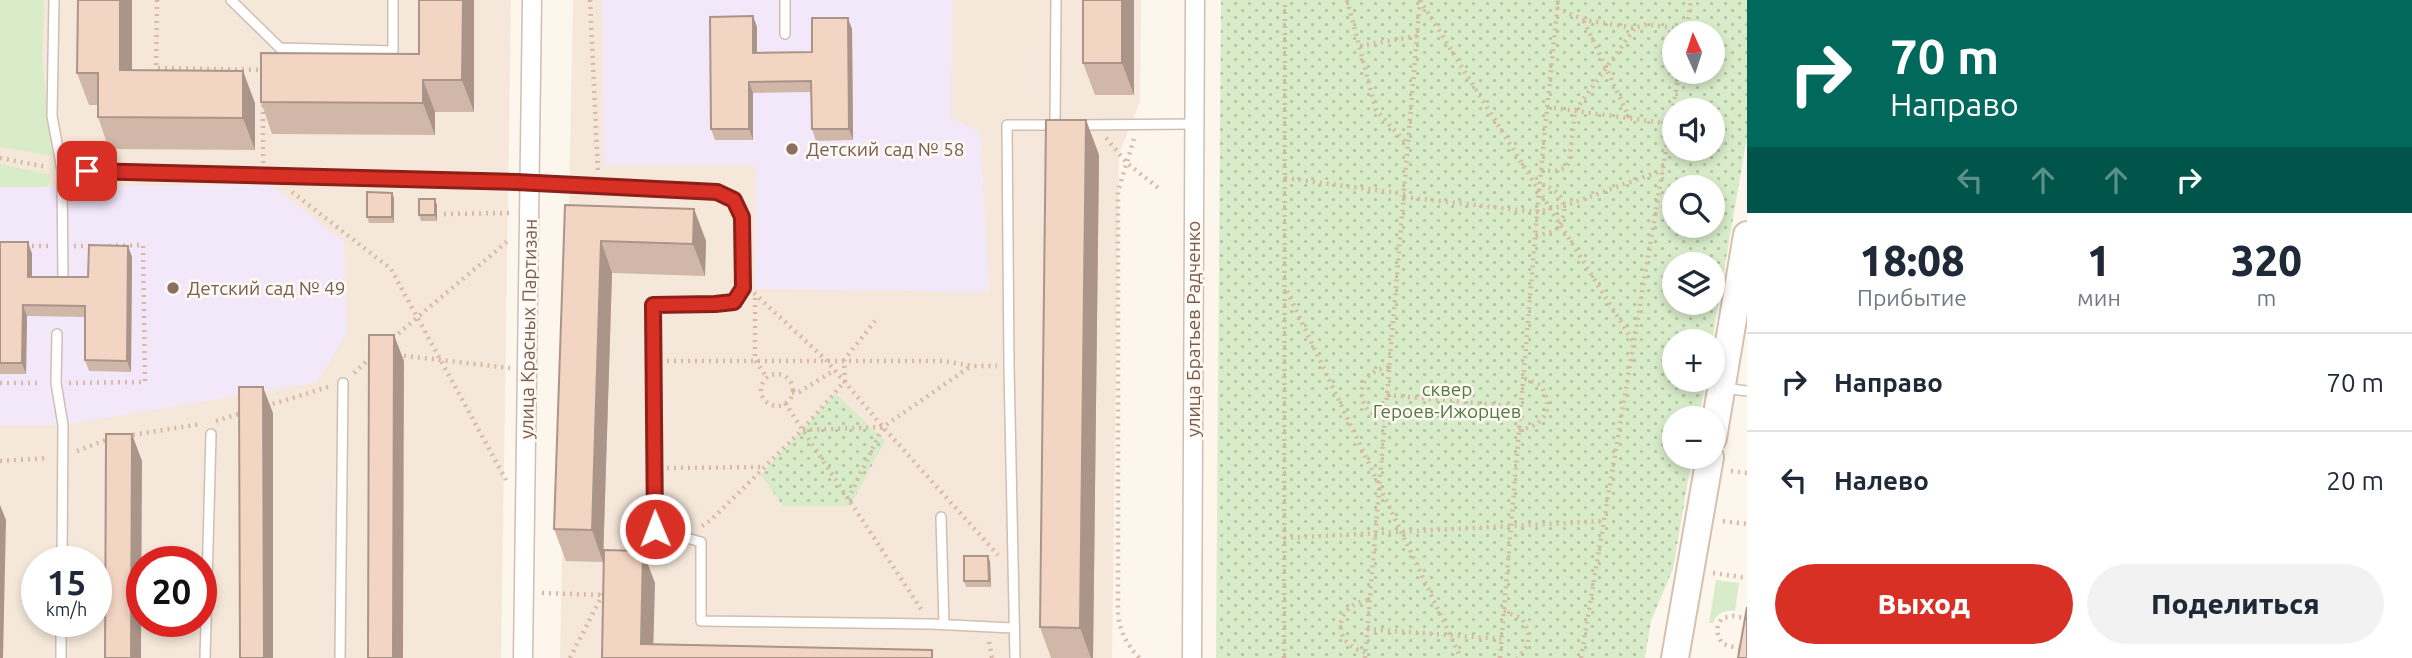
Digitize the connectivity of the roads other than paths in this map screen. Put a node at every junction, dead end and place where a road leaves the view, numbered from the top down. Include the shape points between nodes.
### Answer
1 (54, 0) edge
2 (232, 0) edge
3 (393, 0) edge
4 (533, 0) edge
5 (785, 0) edge
6 (1056, 0) edge
7 (1195, 0) edge
8 (785, 34) dead end
9 (1194, 124) junction
10 (1055, 125) junction
11 (62, 170) junction
12 (530, 183) junction
13 (1747, 235) edge
14 (63, 282) edge
15 (57, 334) dead end
16 (343, 383) road end
17 (1734, 389) edge
18 (1725, 410) edge
19 (211, 434) dead end
20 (1719, 469) edge
21 (941, 517) dead end
22 (62, 546) edge
23 (944, 624) junction
24 (1013, 628) junction
25 (61, 637) edge
26 (61, 658) edge
27 (205, 658) edge
28 (340, 658) edge
29 (523, 658) edge
30 (1015, 658) edge
31 (1192, 658) edge
32 (1675, 658) edge

1 - 11 lane via 52,116
2 - 3 lane via 280,48 393,51
4 - 12 street, улица Красных Партизан
5 - 8 lane
6 - 10 lane
7 - 9 street, улица Братьев Радченко
9 - 10 lane
9 - 31 street, улица Братьев Радченко
10 - 24 lane via 1007,125
11 - 12 lane
11 - 14 lane
12 - 23 lane via 717,192 734,200 742,217 743,288 734,302 653,305 655,529 701,542 701,621
12 - 29 street, улица Красных Партизан
13 - 17 street
15 - 22 lane via 56,383 63,425
16 - 28 lane
17 - 18 street
19 - 27 lane
20 - 32 street
21 - 23 lane
23 - 24 lane
24 - 30 lane
25 - 26 lane

